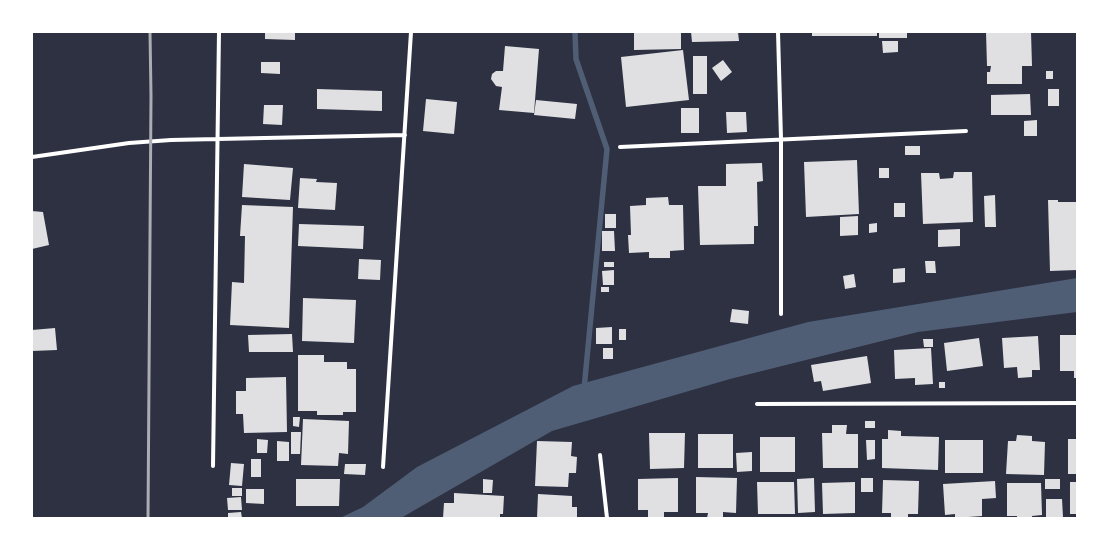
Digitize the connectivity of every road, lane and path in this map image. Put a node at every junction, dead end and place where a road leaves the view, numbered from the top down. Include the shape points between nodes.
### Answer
1 (219, 32) edge
2 (411, 32) edge
3 (778, 32) edge
4 (966, 131) dead end
5 (405, 135) junction
6 (216, 139) junction
7 (781, 139) junction
8 (620, 147) dead end
9 (32, 156) edge
10 (781, 314) dead end
11 (1077, 403) edge
12 (757, 404) dead end
13 (600, 455) dead end
14 (213, 466) dead end
15 (383, 467) dead end
16 (607, 518) edge

1 - 6 street
2 - 5 street
3 - 7 street
4 - 7 street
5 - 6 street
5 - 15 street
6 - 9 street via 129,143
6 - 14 street
7 - 8 street
7 - 10 street
11 - 12 street
13 - 16 street

